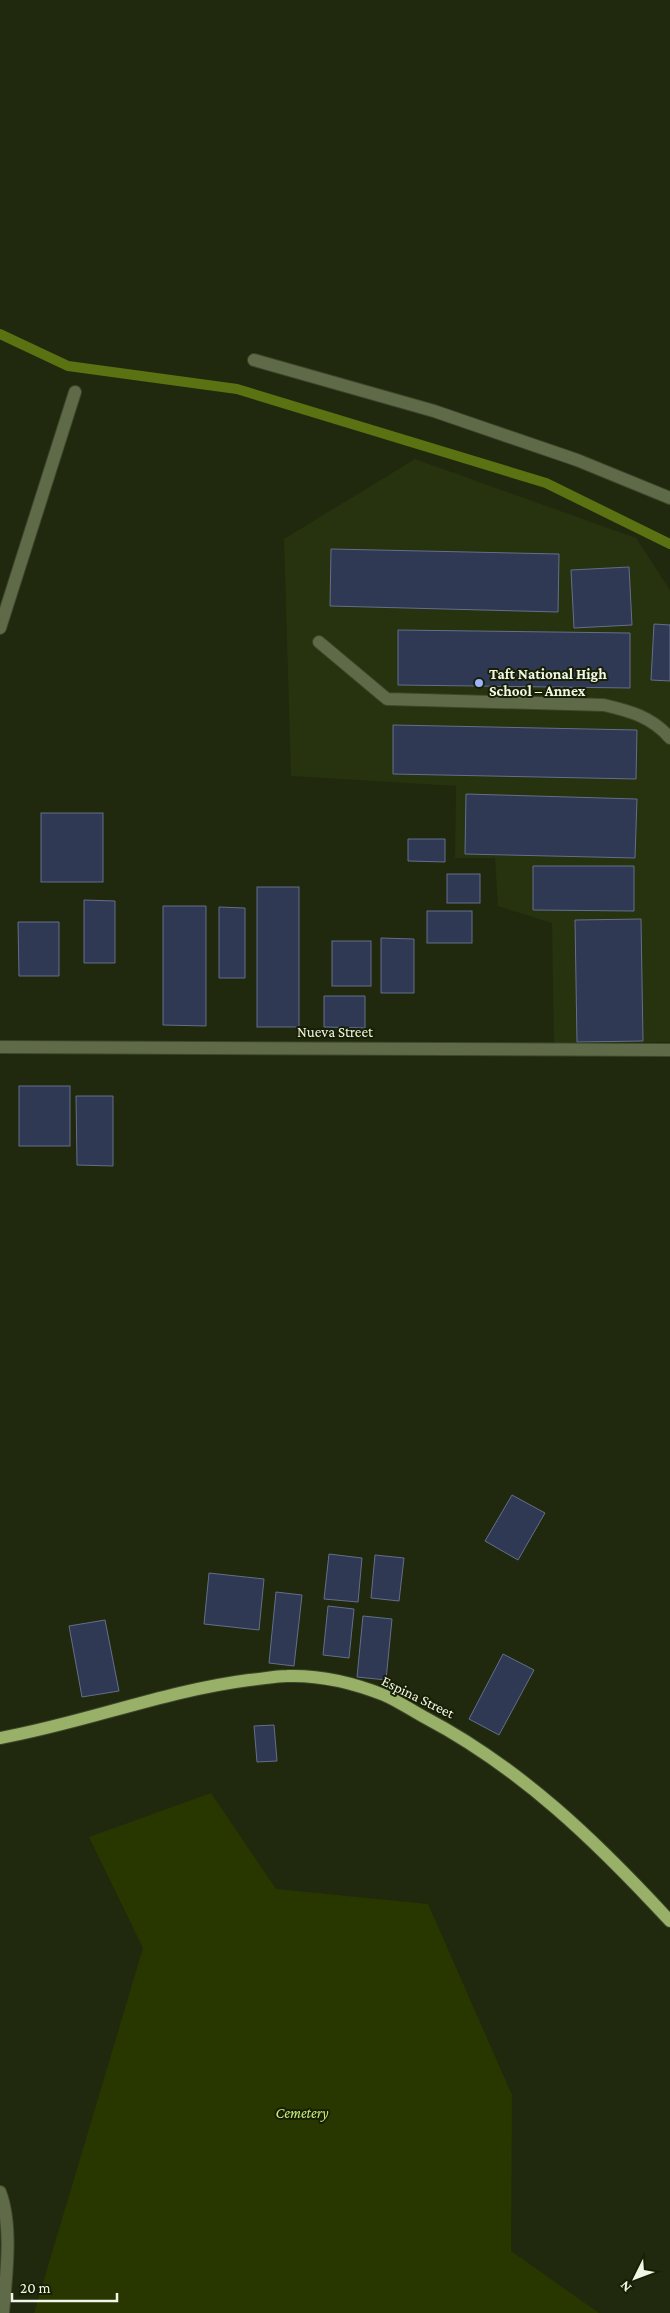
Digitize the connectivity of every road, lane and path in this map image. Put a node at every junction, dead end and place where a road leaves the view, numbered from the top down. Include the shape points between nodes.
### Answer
1 (254, 360) dead end
2 (75, 392) dead end
3 (670, 498) edge
4 (0, 628) edge
5 (319, 642) dead end
6 (670, 738) edge
7 (0, 1046) edge
8 (670, 1050) edge
9 (0, 1738) edge
10 (670, 1921) edge
11 (0, 2192) edge
12 (3, 2313) edge

1 - 3 street via 434,411 577,460
2 - 4 street
5 - 6 street via 387,700 604,705 632,711 659,725
7 - 8 street, Nueva Street
9 - 10 main road, Espina Street via 35,1732 224,1683 287,1676 330,1679 384,1695 451,1730 506,1766 597,1845
11 - 12 street via 6,2207

